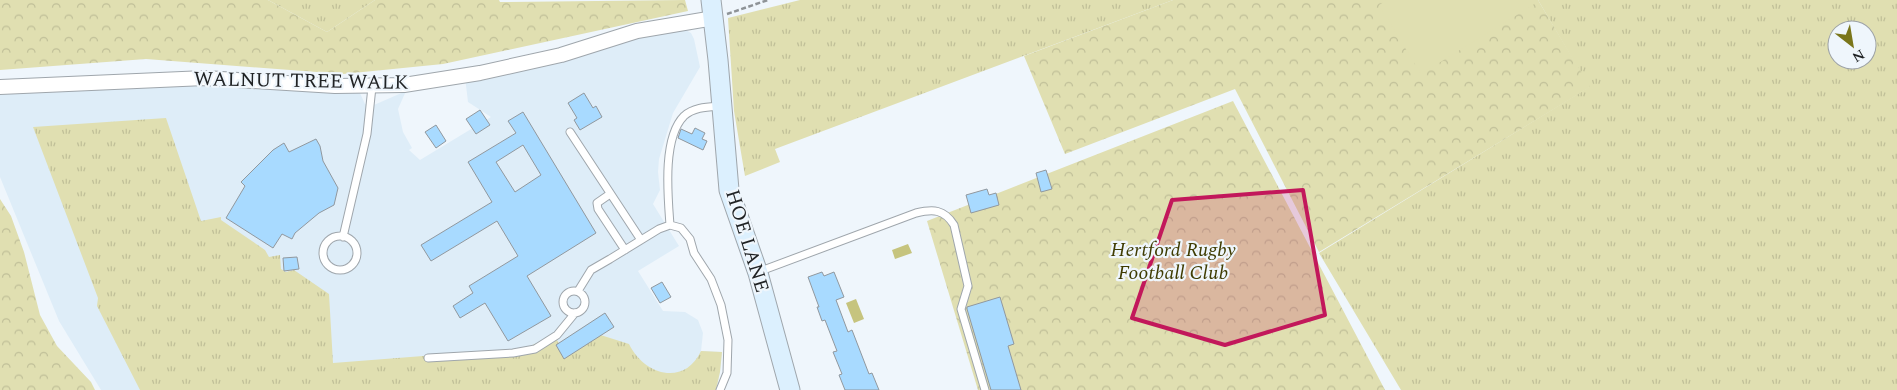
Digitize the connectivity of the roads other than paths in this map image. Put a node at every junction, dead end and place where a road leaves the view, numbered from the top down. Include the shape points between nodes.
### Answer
1 (713, 9) edge
2 (0, 87) edge
3 (372, 87) junction
4 (721, 106) junction
5 (570, 132) dead end
6 (610, 194) junction
7 (670, 225) junction
8 (343, 236) junction
9 (641, 240) junction
10 (625, 250) junction
11 (758, 272) junction
12 (578, 291) junction
13 (575, 313) junction
14 (428, 358) dead end
15 (720, 390) edge
16 (790, 390) edge
17 (985, 390) edge

1 - 3 street, WALNUT TREE WALK via 561,54 480,73
1 - 4 street, HOE LANE
2 - 3 street, WALNUT TREE WALK via 205,78
3 - 8 lane via 367,134
4 - 7 lane via 700,108 684,116 675,132 668,173
4 - 11 street, HOE LANE via 728,190
5 - 6 lane
6 - 9 lane
6 - 10 lane via 597,203 598,209
7 - 9 lane
7 - 15 lane via 681,228 690,238 694,253 711,279 721,305 728,340 727,373
8 - 8 lane via 353,243 357,253 348,268 336,270 324,259 324,247 331,238
9 - 10 lane
10 - 12 lane via 591,270
11 - 16 street, HOE LANE
11 - 17 lane via 916,213 928,210 942,212 954,224 968,286 962,309
12 - 13 lane via 585,303 582,310
12 - 13 lane via 567,293 562,302 568,312
13 - 14 lane via 557,335 535,349

